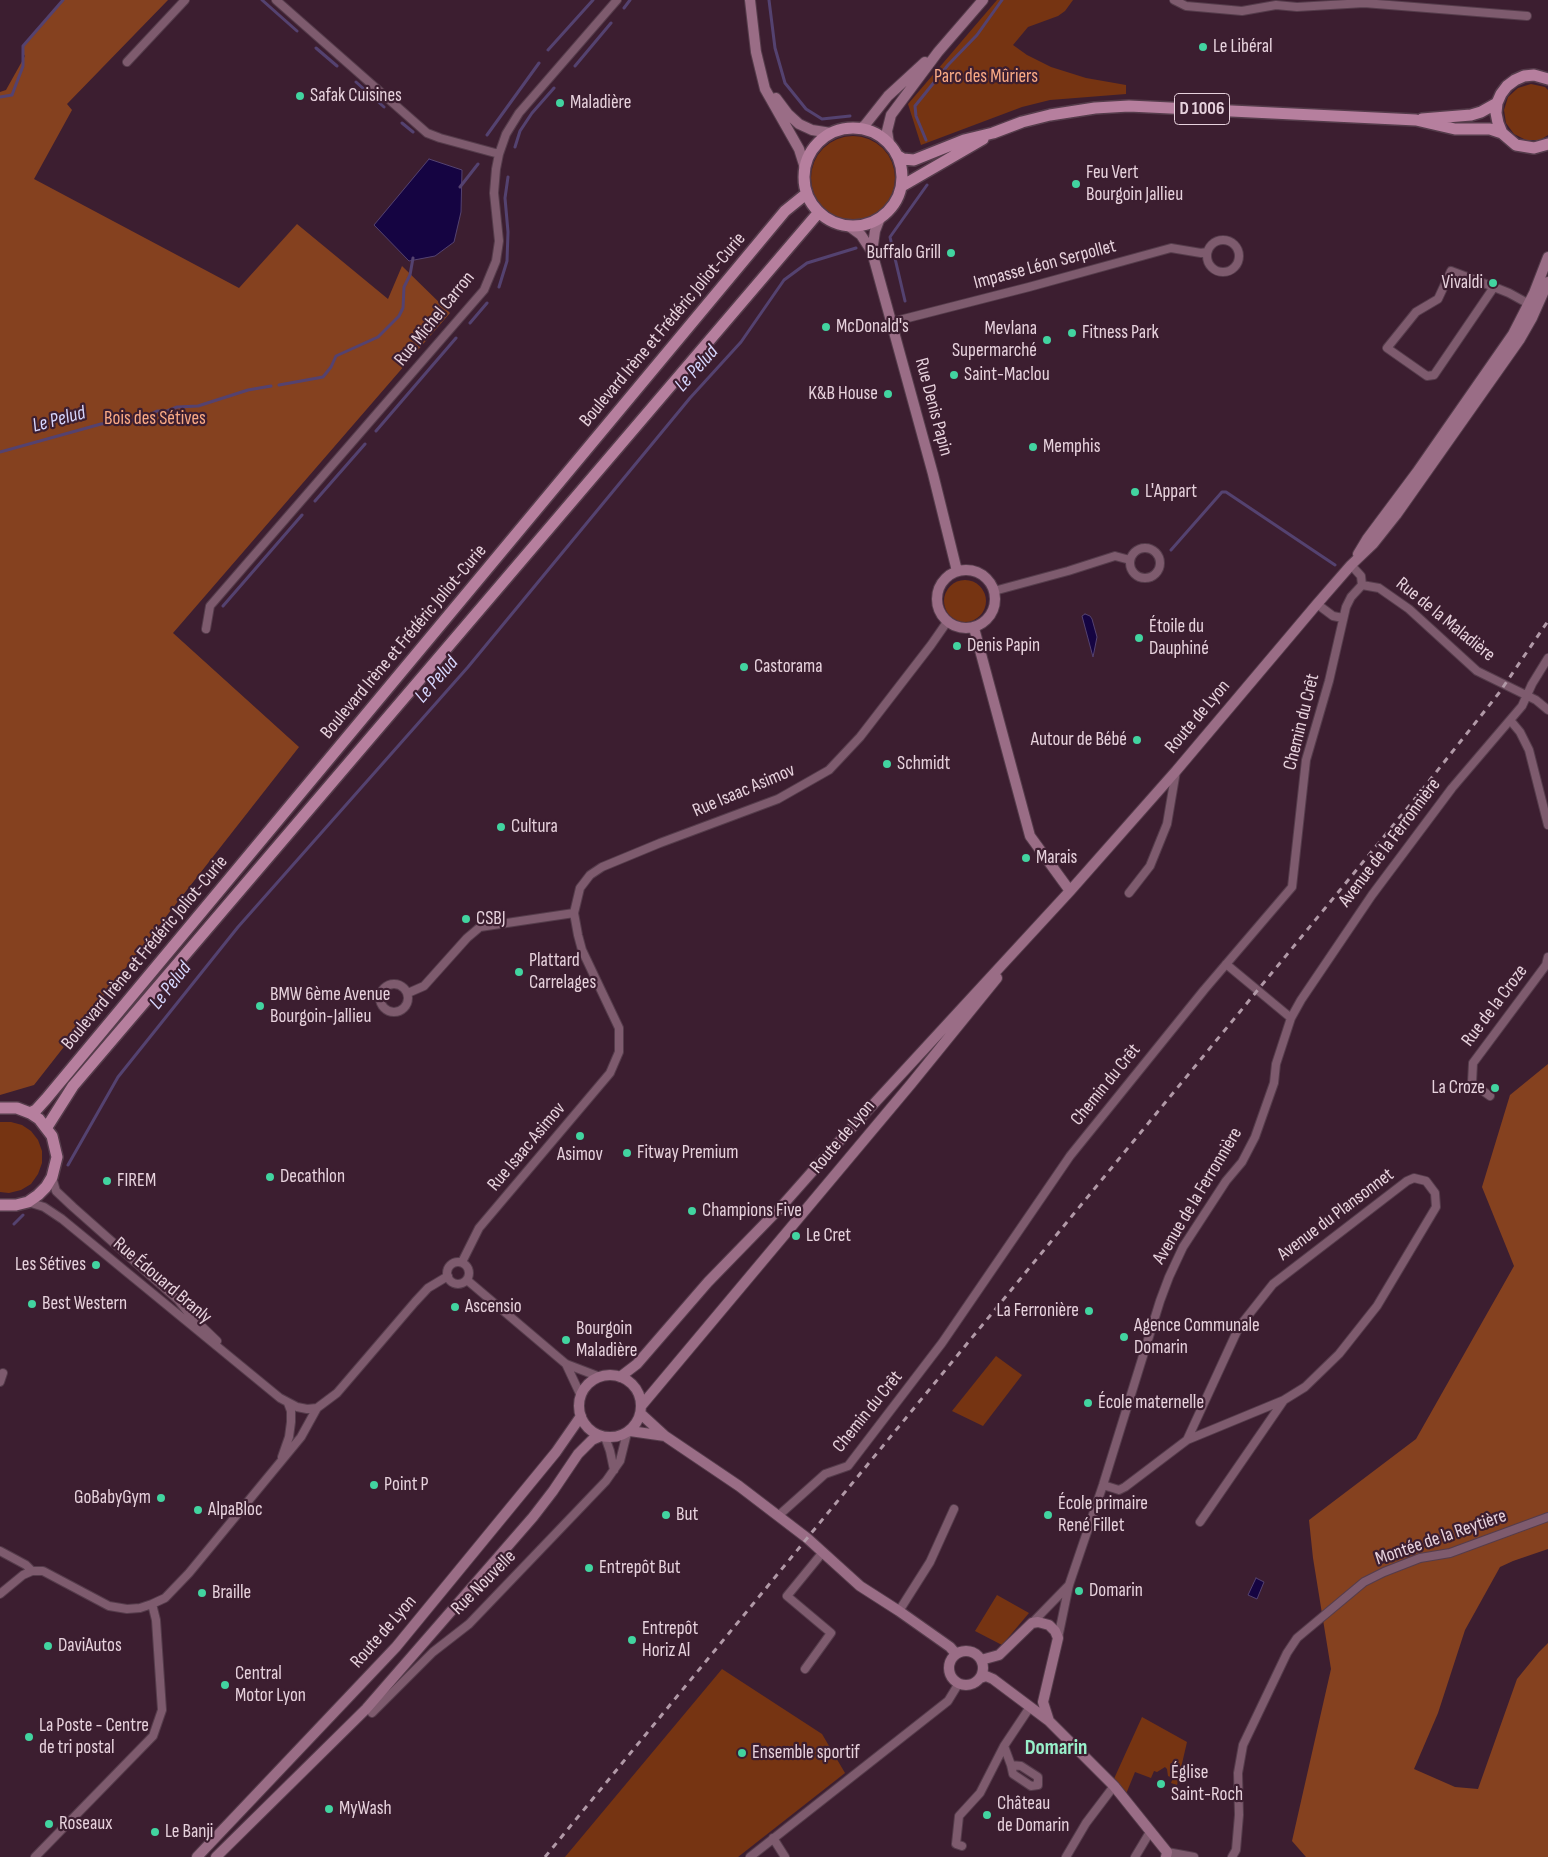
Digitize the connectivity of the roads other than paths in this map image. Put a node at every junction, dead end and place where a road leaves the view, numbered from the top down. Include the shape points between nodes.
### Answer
1 (185, 0) edge
2 (276, 0) edge
3 (617, 0) edge
4 (750, 0) edge
5 (984, 0) edge
6 (1174, 0) edge
7 (1527, 16) dead end
8 (938, 52) junction
9 (128, 62) dead end
10 (761, 71) junction
11 (1548, 79) edge
12 (1497, 103) junction
13 (1416, 120) junction
14 (861, 128) junction
15 (831, 133) junction
16 (993, 133) junction
17 (1502, 133) junction
18 (889, 143) junction
19 (1546, 146) edge
20 (499, 154) junction
21 (898, 156) junction
22 (805, 168) junction
23 (902, 186) junction
24 (806, 194) junction
25 (819, 212) junction
26 (880, 218) junction
27 (850, 227) junction
28 (872, 252) junction
29 (1207, 252) junction
30 (1548, 258) edge
31 (1548, 282) edge
32 (1494, 287) junction
33 (1529, 304) junction
34 (892, 322) junction
35 (1130, 560) junction
36 (1351, 565) junction
37 (957, 571) junction
38 (1362, 585) junction
39 (994, 591) junction
40 (1316, 604) junction
41 (1343, 618) junction
42 (947, 622) junction
43 (206, 628) dead end
44 (974, 628) junction
45 (1548, 658) edge
46 (1527, 696) junction
47 (1548, 710) edge
48 (1510, 720) junction
49 (1176, 770) junction
50 (1548, 825) edge
51 (1070, 891) junction
52 (1129, 893) dead end
53 (574, 913) junction
54 (1547, 962) edge
55 (1226, 964) junction
56 (408, 993) dead end
57 (1291, 1018) junction
58 (1490, 1096) dead end
59 (0, 1108) edge
60 (30, 1112) junction
61 (47, 1127) junction
62 (52, 1177) junction
63 (28, 1202) junction
64 (0, 1205) edge
65 (462, 1262) junction
66 (448, 1276) junction
67 (467, 1280) junction
68 (566, 1364) junction
69 (2, 1373) dead end
70 (600, 1377) junction
71 (620, 1377) junction
72 (0, 1382) edge
73 (271, 1392) junction
74 (581, 1396) junction
75 (1284, 1400) junction
76 (288, 1403) junction
77 (317, 1408) junction
78 (641, 1409) junction
79 (581, 1416) junction
80 (628, 1432) junction
81 (665, 1436) junction
82 (603, 1437) junction
83 (1187, 1440) junction
84 (280, 1464) junction
85 (614, 1470) junction
86 (1103, 1485) junction
87 (954, 1508) dead end
88 (778, 1516) junction
89 (1548, 1517) edge
90 (1200, 1522) dead end
91 (0, 1551) edge
92 (822, 1552) junction
93 (32, 1571) junction
94 (1069, 1585) junction
95 (0, 1594) edge
96 (152, 1604) junction
97 (899, 1611) junction
98 (1032, 1623) junction
99 (1058, 1638) junction
100 (956, 1654) junction
101 (999, 1655) junction
102 (981, 1660) junction
103 (805, 1669) dead end
104 (980, 1678) junction
105 (993, 1678) junction
106 (959, 1684) junction
107 (1043, 1702) junction
108 (1027, 1705) junction
109 (372, 1713) dead end
110 (1049, 1721) junction
111 (1004, 1746) junction
112 (1011, 1765) dead end
113 (1114, 1786) junction
114 (1150, 1832) junction
115 (774, 1838) junction
116 (962, 1846) dead end
117 (1167, 1854) edge
118 (35, 1857) edge
119 (197, 1857) edge
120 (216, 1857) edge
121 (750, 1857) edge
122 (785, 1857) edge
123 (1066, 1857) edge
124 (1135, 1857) edge
125 (1194, 1857) edge
126 (1232, 1857) edge

1 - 9 street
2 - 20 street via 427,133
3 - 20 street, Rue Michel Carron via 519,113
4 - 10 main road
5 - 8 main road
6 - 7 street via 1186,6 1242,11 1276,5 1364,4
8 - 14 main road via 902,82
8 - 18 main road via 891,115
10 - 15 main road via 784,110 799,124
10 - 22 main road via 765,89 800,149
11 - 12 main road via 1524,76 1515,80
12 - 13 main road, D 1006 via 1471,115
12 - 17 main road via 1496,113
13 - 16 main road, D 1006 via 1129,106 1050,115
13 - 17 main road, D 1006 via 1455,129 1490,129
14 - 15 main road
14 - 18 main road
15 - 22 main road via 810,154
16 - 21 main road, D 1006 via 964,140 914,160
16 - 23 main road, D 1006
17 - 19 main road via 1525,148
18 - 21 main road
20 - 43 street, Rue Michel Carron via 494,193 499,241 496,261 484,290 210,606
21 - 23 main road
22 - 24 main road
23 - 26 main road via 890,210
24 - 25 main road
24 - 60 main road, Boulevard Irène et Frédéric Joliot-Curie via 785,212 46,1100
25 - 27 main road via 838,224
25 - 61 main road, Boulevard Irène et Frédéric Joliot-Curie via 79,1079
26 - 27 main road
26 - 28 main road, Rue Denis Papin
27 - 28 main road, Rue Denis Papin
28 - 34 main road, Rue Denis Papin
29 - 29 street via 1211,268 1219,272 1234,268 1239,260 1234,244 1226,240 1211,245
29 - 34 street, Impasse Léon Serpollet via 1172,248
30 - 33 main road
31 - 36 main road via 1520,339 1396,515
32 - 32 street via 1451,270 1438,299 1416,312 1387,348 1426,376 1434,375
32 - 33 street
33 - 36 main road via 1513,334
34 - 37 main road, Rue Denis Papin
35 - 35 street via 1131,570 1143,578 1157,573 1161,564 1158,554 1147,548 1134,552
35 - 39 street via 1116,556
36 - 38 street via 1361,576
36 - 40 main road, Route de Lyon
37 - 39 main road via 973,571 982,575
37 - 42 main road via 940,586 937,596 937,605
38 - 41 street, Chemin du Crêt via 1351,597
38 - 46 street, Rue de la Maladière via 1379,588 1409,609 1477,671
39 - 44 main road via 992,613
40 - 41 street
40 - 49 main road, Route de Lyon
41 - 55 street, Chemin du Crêt via 1306,760 1292,888
42 - 44 main road via 955,627
42 - 53 street, Rue Isaac Asimov via 860,736 829,770 778,798 602,867 580,888
44 - 51 main road via 1030,836
45 - 46 street, Avenue de la Ferronnière
46 - 47 street, Rue de la Maladière
46 - 48 street, Avenue de la Ferronnière
48 - 50 street via 1529,750
48 - 57 street, Avenue de la Ferronnière via 1452,788 1372,894
49 - 51 main road, Route de Lyon
49 - 52 street via 1167,824 1150,866
51 - 71 main road, Route de Lyon via 636,1364
51 - 78 main road, Route de Lyon
53 - 56 street via 480,927 424,986
53 - 65 street, Rue Isaac Asimov via 582,950 619,1028 620,1052 610,1073 479,1228
54 - 58 street, Rue de la Croze via 1473,1063 1472,1083
55 - 57 street
55 - 88 street, Chemin du Crêt via 1070,1156 942,1343 848,1466 825,1474
57 - 86 street, Avenue de la Ferronnière via 1276,1064 1274,1083 1255,1137 1242,1162 1183,1248 1169,1277
59 - 60 main road
60 - 61 main road
61 - 62 main road via 56,1146
62 - 63 main road via 38,1196
62 - 73 street, Rue Édouard Branly via 56,1191 178,1300
63 - 64 main road via 16,1206
63 - 73 street, Rue Édouard Branly via 44,1206 62,1219
65 - 66 street via 452,1263
65 - 67 street via 469,1270
66 - 67 street via 454,1283
66 - 77 street via 428,1288 337,1392
67 - 68 street
68 - 70 street
68 - 74 street
69 - 72 street
70 - 71 main road
70 - 74 main road via 592,1381
71 - 78 main road via 635,1387
73 - 76 street, Rue Édouard Branly
74 - 79 main road
75 - 83 street, Avenue du Plansonnet
75 - 83 street, Avenue du Plansonnet via 1305,1387 1339,1354 1378,1306 1436,1207 1435,1193 1426,1182 1414,1178 1407,1181 1273,1284 1240,1327
75 - 90 street
76 - 77 street, Rue Édouard Branly via 307,1409
76 - 84 street via 290,1430
77 - 84 street via 301,1437
78 - 80 main road via 637,1423
78 - 81 main road
79 - 82 main road via 592,1432
79 - 119 main road, Route de Lyon via 556,1452 396,1647
80 - 81 main road
80 - 82 main road via 616,1437
80 - 85 street, Rue Nouvelle via 620,1461
81 - 88 main road
82 - 85 street
82 - 120 main road, Route de Lyon via 592,1440 578,1454 533,1517 366,1709
83 - 86 street, Avenue du Plansonnet via 1125,1487 1119,1490
84 - 96 street via 178,1586
85 - 109 street, Rue Nouvelle via 469,1624 433,1652
86 - 94 street, Avenue de la Ferronnière
87 - 97 street via 930,1562
88 - 92 main road
89 - 126 street, Montée de la Reytière via 1450,1553 1420,1558 1384,1572 1364,1582 1297,1638 1243,1745 1238,1773 1236,1850
91 - 93 street
92 - 97 main road via 860,1586
92 - 103 street via 786,1596 831,1633
93 - 95 street
93 - 96 street via 43,1571 109,1606 127,1608
94 - 98 street, Avenue de la Ferronnière
94 - 99 street, Avenue de la Ferronnière
96 - 118 street via 162,1710 154,1736
97 - 100 main road
98 - 99 main road via 1049,1625
98 - 101 main road, Avenue de la Ferronnière
99 - 107 main road, Avenue de la Ferronnière
100 - 102 main road via 970,1651
100 - 106 main road via 951,1659 949,1673
101 - 102 main road, Avenue de la Ferronnière
101 - 105 main road via 992,1668
102 - 104 main road
104 - 105 main road
104 - 106 main road via 974,1683
105 - 108 main road
106 - 115 street via 948,1701
107 - 108 main road
107 - 110 main road
108 - 110 main road
108 - 111 street
110 - 113 main road
111 - 112 street
111 - 116 street via 980,1793 959,1816 956,1844
113 - 114 main road
113 - 123 street
114 - 117 main road
114 - 124 street
115 - 121 street
115 - 122 street
117 - 125 street

